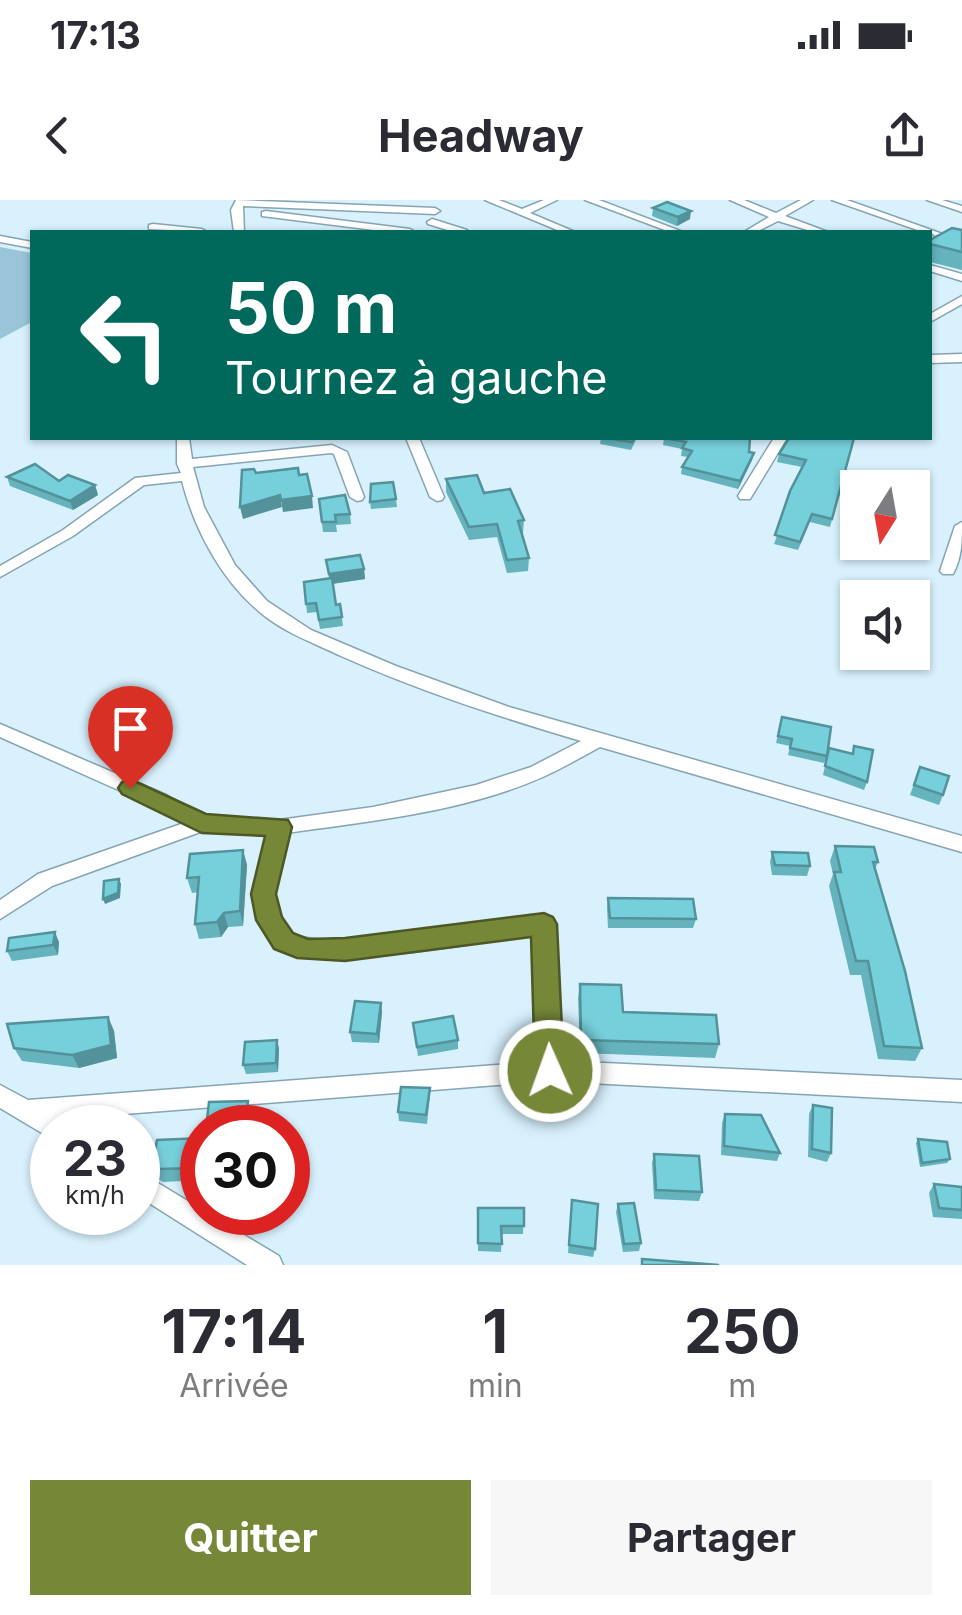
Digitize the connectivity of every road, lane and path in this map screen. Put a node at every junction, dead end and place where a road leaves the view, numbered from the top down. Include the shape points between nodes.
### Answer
1 (490, 200) edge
2 (552, 200) edge
3 (590, 200) edge
4 (735, 200) edge
5 (808, 200) edge
6 (837, 200) edge
7 (934, 200) edge
8 (239, 204) edge
9 (962, 210) edge
10 (521, 213) junction
11 (434, 216) edge
12 (776, 217) junction
13 (153, 228) dead end
14 (178, 230) edge
15 (239, 230) edge
16 (398, 230) edge
17 (458, 230) edge
18 (565, 230) edge
19 (672, 230) edge
20 (753, 230) edge
21 (817, 230) edge
22 (925, 230) edge
23 (0, 231) edge
24 (932, 232) edge
25 (30, 234) edge
26 (946, 237) junction
27 (0, 239) edge
28 (962, 242) edge
29 (30, 245) edge
30 (932, 245) edge
31 (932, 269) edge
32 (962, 278) edge
33 (962, 298) edge
34 (932, 318) edge
35 (962, 358) edge
36 (932, 359) edge
37 (183, 440) edge
38 (413, 440) edge
39 (779, 440) edge
40 (184, 471) junction
41 (745, 496) dead end
42 (357, 497) dead end
43 (437, 497) dead end
44 (962, 526) edge
45 (948, 571) dead end
46 (0, 572) edge
47 (0, 730) edge
48 (598, 740) junction
49 (202, 824) junction
50 (279, 827) junction
51 (962, 844) edge
52 (0, 911) edge
53 (550, 1071) junction
54 (962, 1091) edge
55 (0, 1096) edge
56 (97, 1105) edge
57 (30, 1110) edge
58 (160, 1197) edge
59 (270, 1265) edge

1 - 10 street
2 - 10 street
3 - 19 street
4 - 12 street
5 - 12 street
6 - 22 street
7 - 9 street
8 - 11 street
8 - 15 street
8 - 16 street
10 - 18 street
11 - 17 street
12 - 20 street
12 - 21 street
13 - 14 street
23 - 25 street
24 - 26 street
26 - 28 street
26 - 30 street
27 - 29 street
31 - 32 street
33 - 34 street
35 - 36 street
37 - 40 street
38 - 43 street
39 - 41 street
40 - 42 street via 332,449 340,452
40 - 46 street via 140,481
40 - 48 street via 196,513 263,607 400,676
44 - 45 street
47 - 49 street
48 - 50 street via 537,772 477,792
48 - 51 street
49 - 50 street
49 - 52 street via 45,880
50 - 53 street via 264,894 269,920 284,941 307,950 544,924
53 - 54 street
53 - 56 street
55 - 57 street
58 - 59 street

